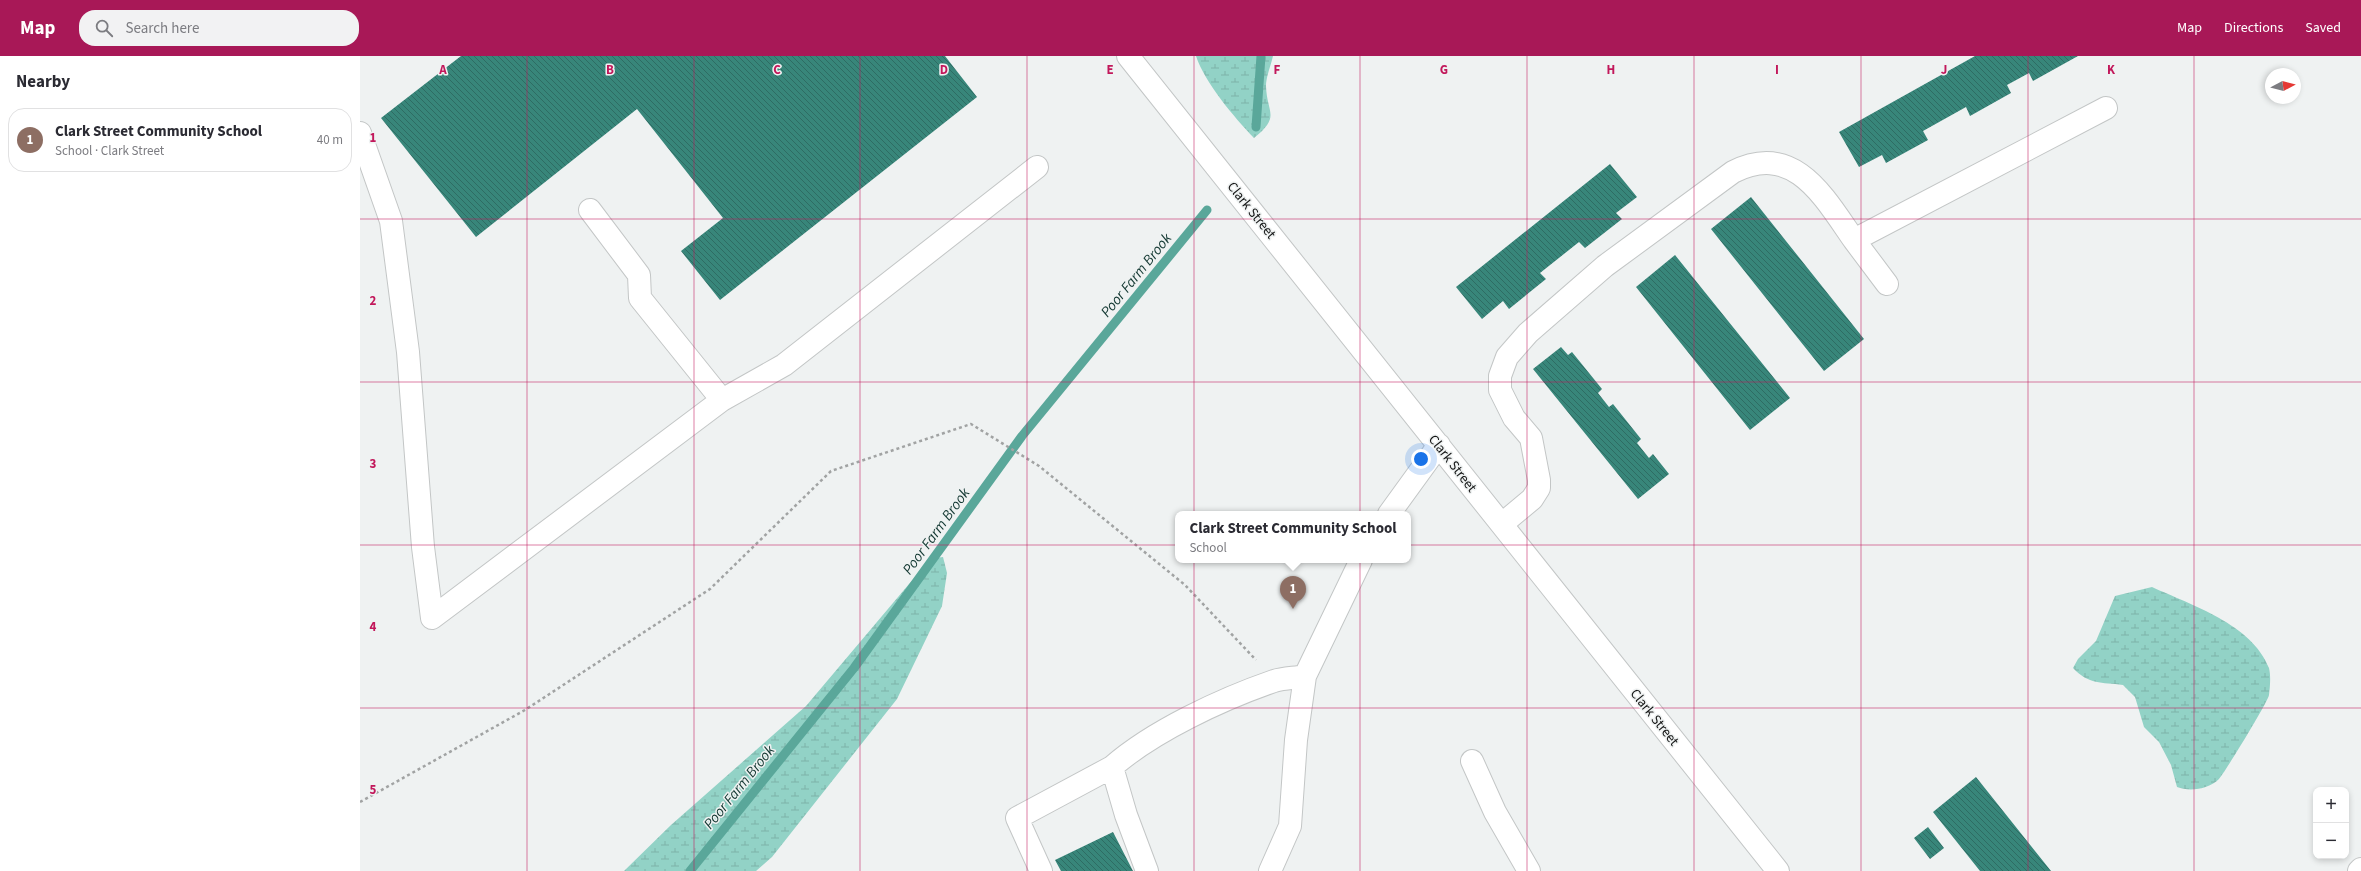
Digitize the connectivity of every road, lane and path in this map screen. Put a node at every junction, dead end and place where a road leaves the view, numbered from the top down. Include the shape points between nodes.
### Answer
1 (1128, 56) edge
2 (2106, 108) dead end
3 (360, 133) edge
4 (1037, 167) dead end
5 (590, 210) dead end
6 (1854, 240) junction
7 (1887, 284) dead end
8 (722, 400) junction
9 (1439, 445) junction
10 (1391, 511) edge
11 (1502, 524) junction
12 (1361, 563) edge
13 (1305, 676) junction
14 (1276, 681) junction
15 (1472, 761) dead end
16 (1112, 767) junction
17 (360, 802) edge
18 (2361, 869) edge
19 (1041, 871) edge
20 (1147, 871) edge
21 (1270, 871) edge
22 (1528, 871) edge
23 (1778, 871) edge
24 (2359, 871) edge

1 - 9 street, Clark Street
2 - 6 street
3 - 8 street via 391,221 408,352 423,547 432,618
4 - 8 street via 784,365
5 - 8 street via 639,275 640,298
6 - 7 street
6 - 11 street via 1813,183 1794,170 1774,163 1761,163 1744,166 1733,172 1605,266 1528,333 1503,365 1500,390 1514,418 1530,438 1539,488 1532,499
9 - 10 street
9 - 11 street, Clark Street
11 - 23 street, Clark Street
12 - 13 street
13 - 14 street
13 - 21 street via 1296,740 1290,826
14 - 16 street via 1214,706 1133,748
14 - 17 path via 1185,585 1039,466 971,424 831,471 710,589 525,710
15 - 22 street via 1495,812
16 - 19 street via 1017,818
16 - 20 street via 1126,815
18 - 24 street

